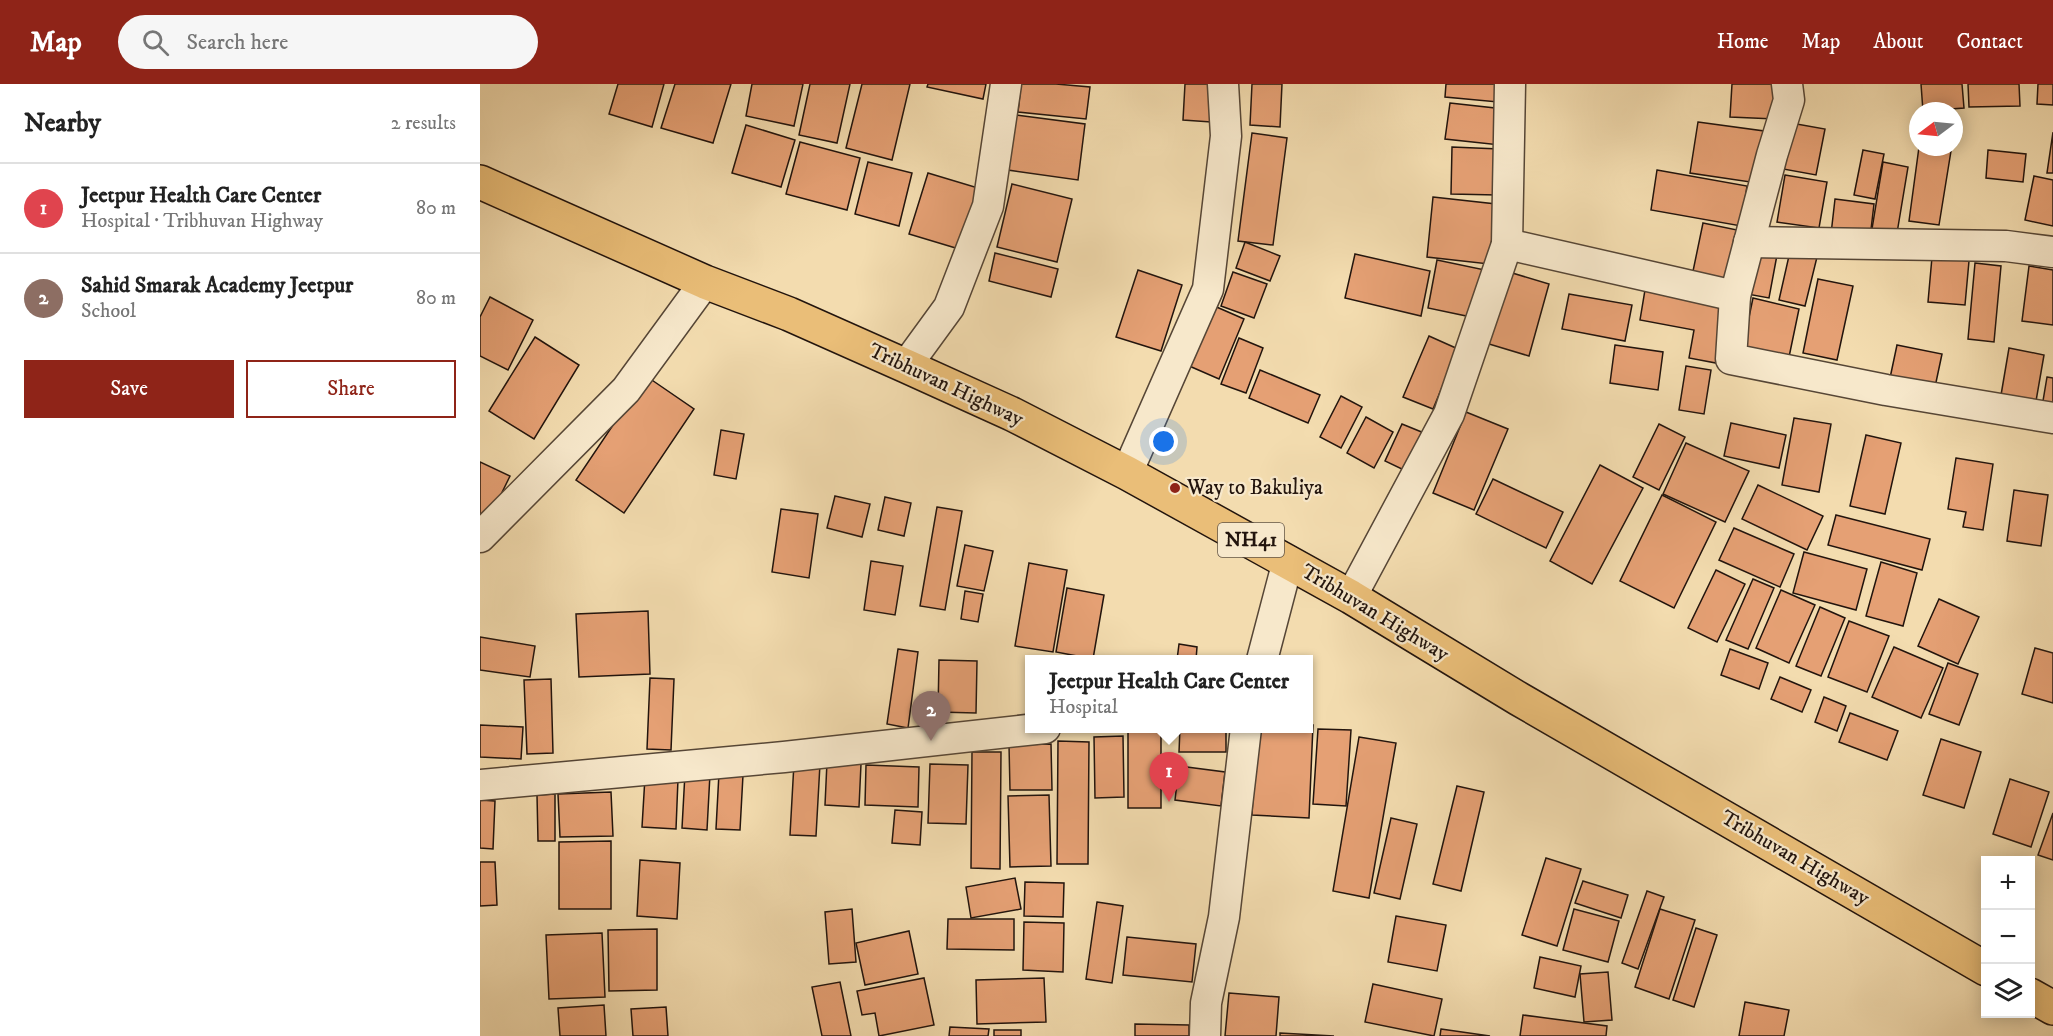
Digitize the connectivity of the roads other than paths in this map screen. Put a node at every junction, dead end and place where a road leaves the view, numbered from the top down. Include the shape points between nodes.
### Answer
1 (1006, 84) edge
2 (1223, 84) edge
3 (1510, 84) edge
4 (1787, 84) edge
5 (480, 182) edge
6 (1749, 242) junction
7 (1506, 244) junction
8 (2053, 252) edge
9 (705, 282) junction
10 (1735, 296) junction
11 (906, 366) junction
12 (2053, 418) edge
13 (1127, 473) junction
14 (480, 537) edge
15 (1288, 561) junction
16 (1351, 597) junction
17 (1263, 655) edge
18 (1025, 731) edge
19 (1246, 733) edge
20 (480, 785) edge
21 (1981, 966) edge
22 (2035, 997) edge
23 (2053, 1008) edge
24 (1205, 1036) edge

1 - 11 street via 988,206 949,307
2 - 13 street via 1226,136 1208,289
3 - 7 street
4 - 6 street via 1789,100
5 - 9 highway, Tribhuvan Highway / NH41
6 - 8 street via 2006,246
6 - 10 street
7 - 10 street
7 - 16 street via 1449,414
9 - 11 highway, Tribhuvan Highway / NH41
9 - 14 street via 626,390
10 - 12 street via 1731,359
11 - 13 highway, Tribhuvan Highway / NH41
13 - 15 highway, Tribhuvan Highway / NH41
15 - 16 highway, Tribhuvan Highway / NH41
15 - 17 street
16 - 21 highway, Tribhuvan Highway / NH41 via 1519,699
18 - 20 street
19 - 24 street via 1224,917 1206,1003
22 - 23 highway

